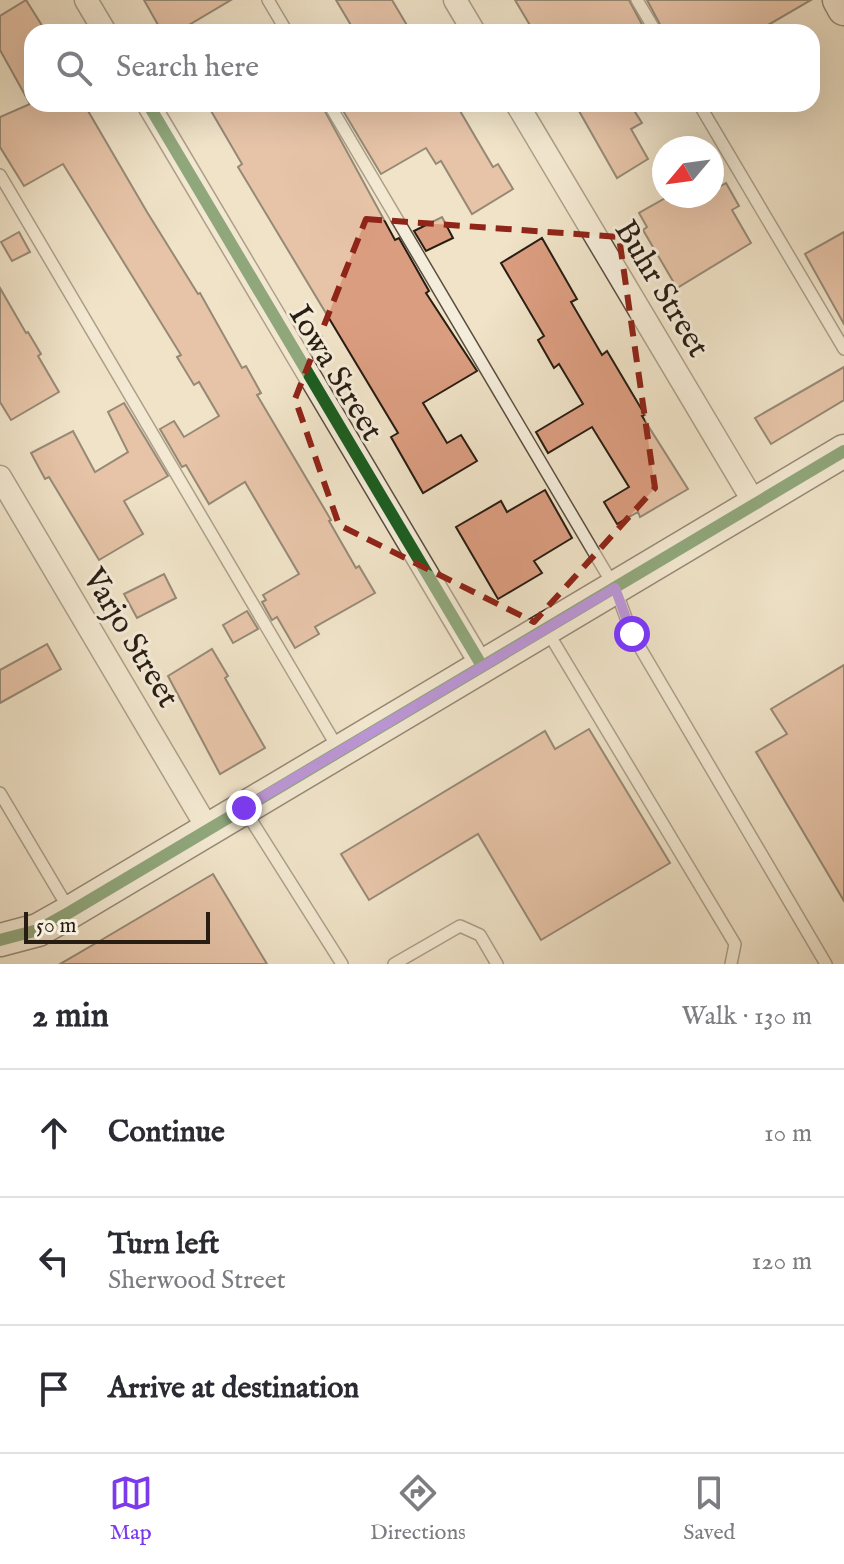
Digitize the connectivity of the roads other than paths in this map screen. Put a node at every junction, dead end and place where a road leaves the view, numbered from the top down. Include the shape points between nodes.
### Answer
1 (86, 0) edge
2 (268, 0) edge
3 (455, 0) edge
4 (637, 0) edge
5 (839, 0) edge
6 (844, 9) edge
7 (100, 24) edge
8 (282, 24) edge
9 (469, 24) edge
10 (651, 24) edge
11 (153, 112) edge
12 (334, 112) edge
13 (522, 112) edge
14 (704, 112) edge
15 (0, 175) edge
16 (844, 349) edge
17 (844, 451) edge
18 (0, 477) edge
19 (755, 504) junction
20 (615, 588) junction
21 (546, 628) junction
22 (482, 666) junction
23 (340, 751) junction
24 (0, 793) edge
25 (244, 808) junction
26 (208, 829) junction
27 (70, 912) junction
28 (0, 940) edge
29 (342, 964) edge
30 (394, 964) edge
31 (497, 964) edge
32 (731, 964) edge
33 (826, 964) edge

1 - 7 street
2 - 8 lane
3 - 9 street
4 - 10 lane
5 - 6 street
11 - 22 street, Iowa Street
12 - 20 lane
13 - 19 street, Buhr Street
14 - 16 lane
15 - 23 lane
17 - 19 street
18 - 26 street, Varjo Street
19 - 20 street
20 - 21 street
20 - 33 lane via 632,634
21 - 22 street
21 - 32 lane via 735,944
22 - 23 street
23 - 25 street
24 - 27 lane
25 - 26 street
25 - 29 lane
26 - 27 street
27 - 28 street via 38,930
30 - 31 lane via 460,926 480,935

